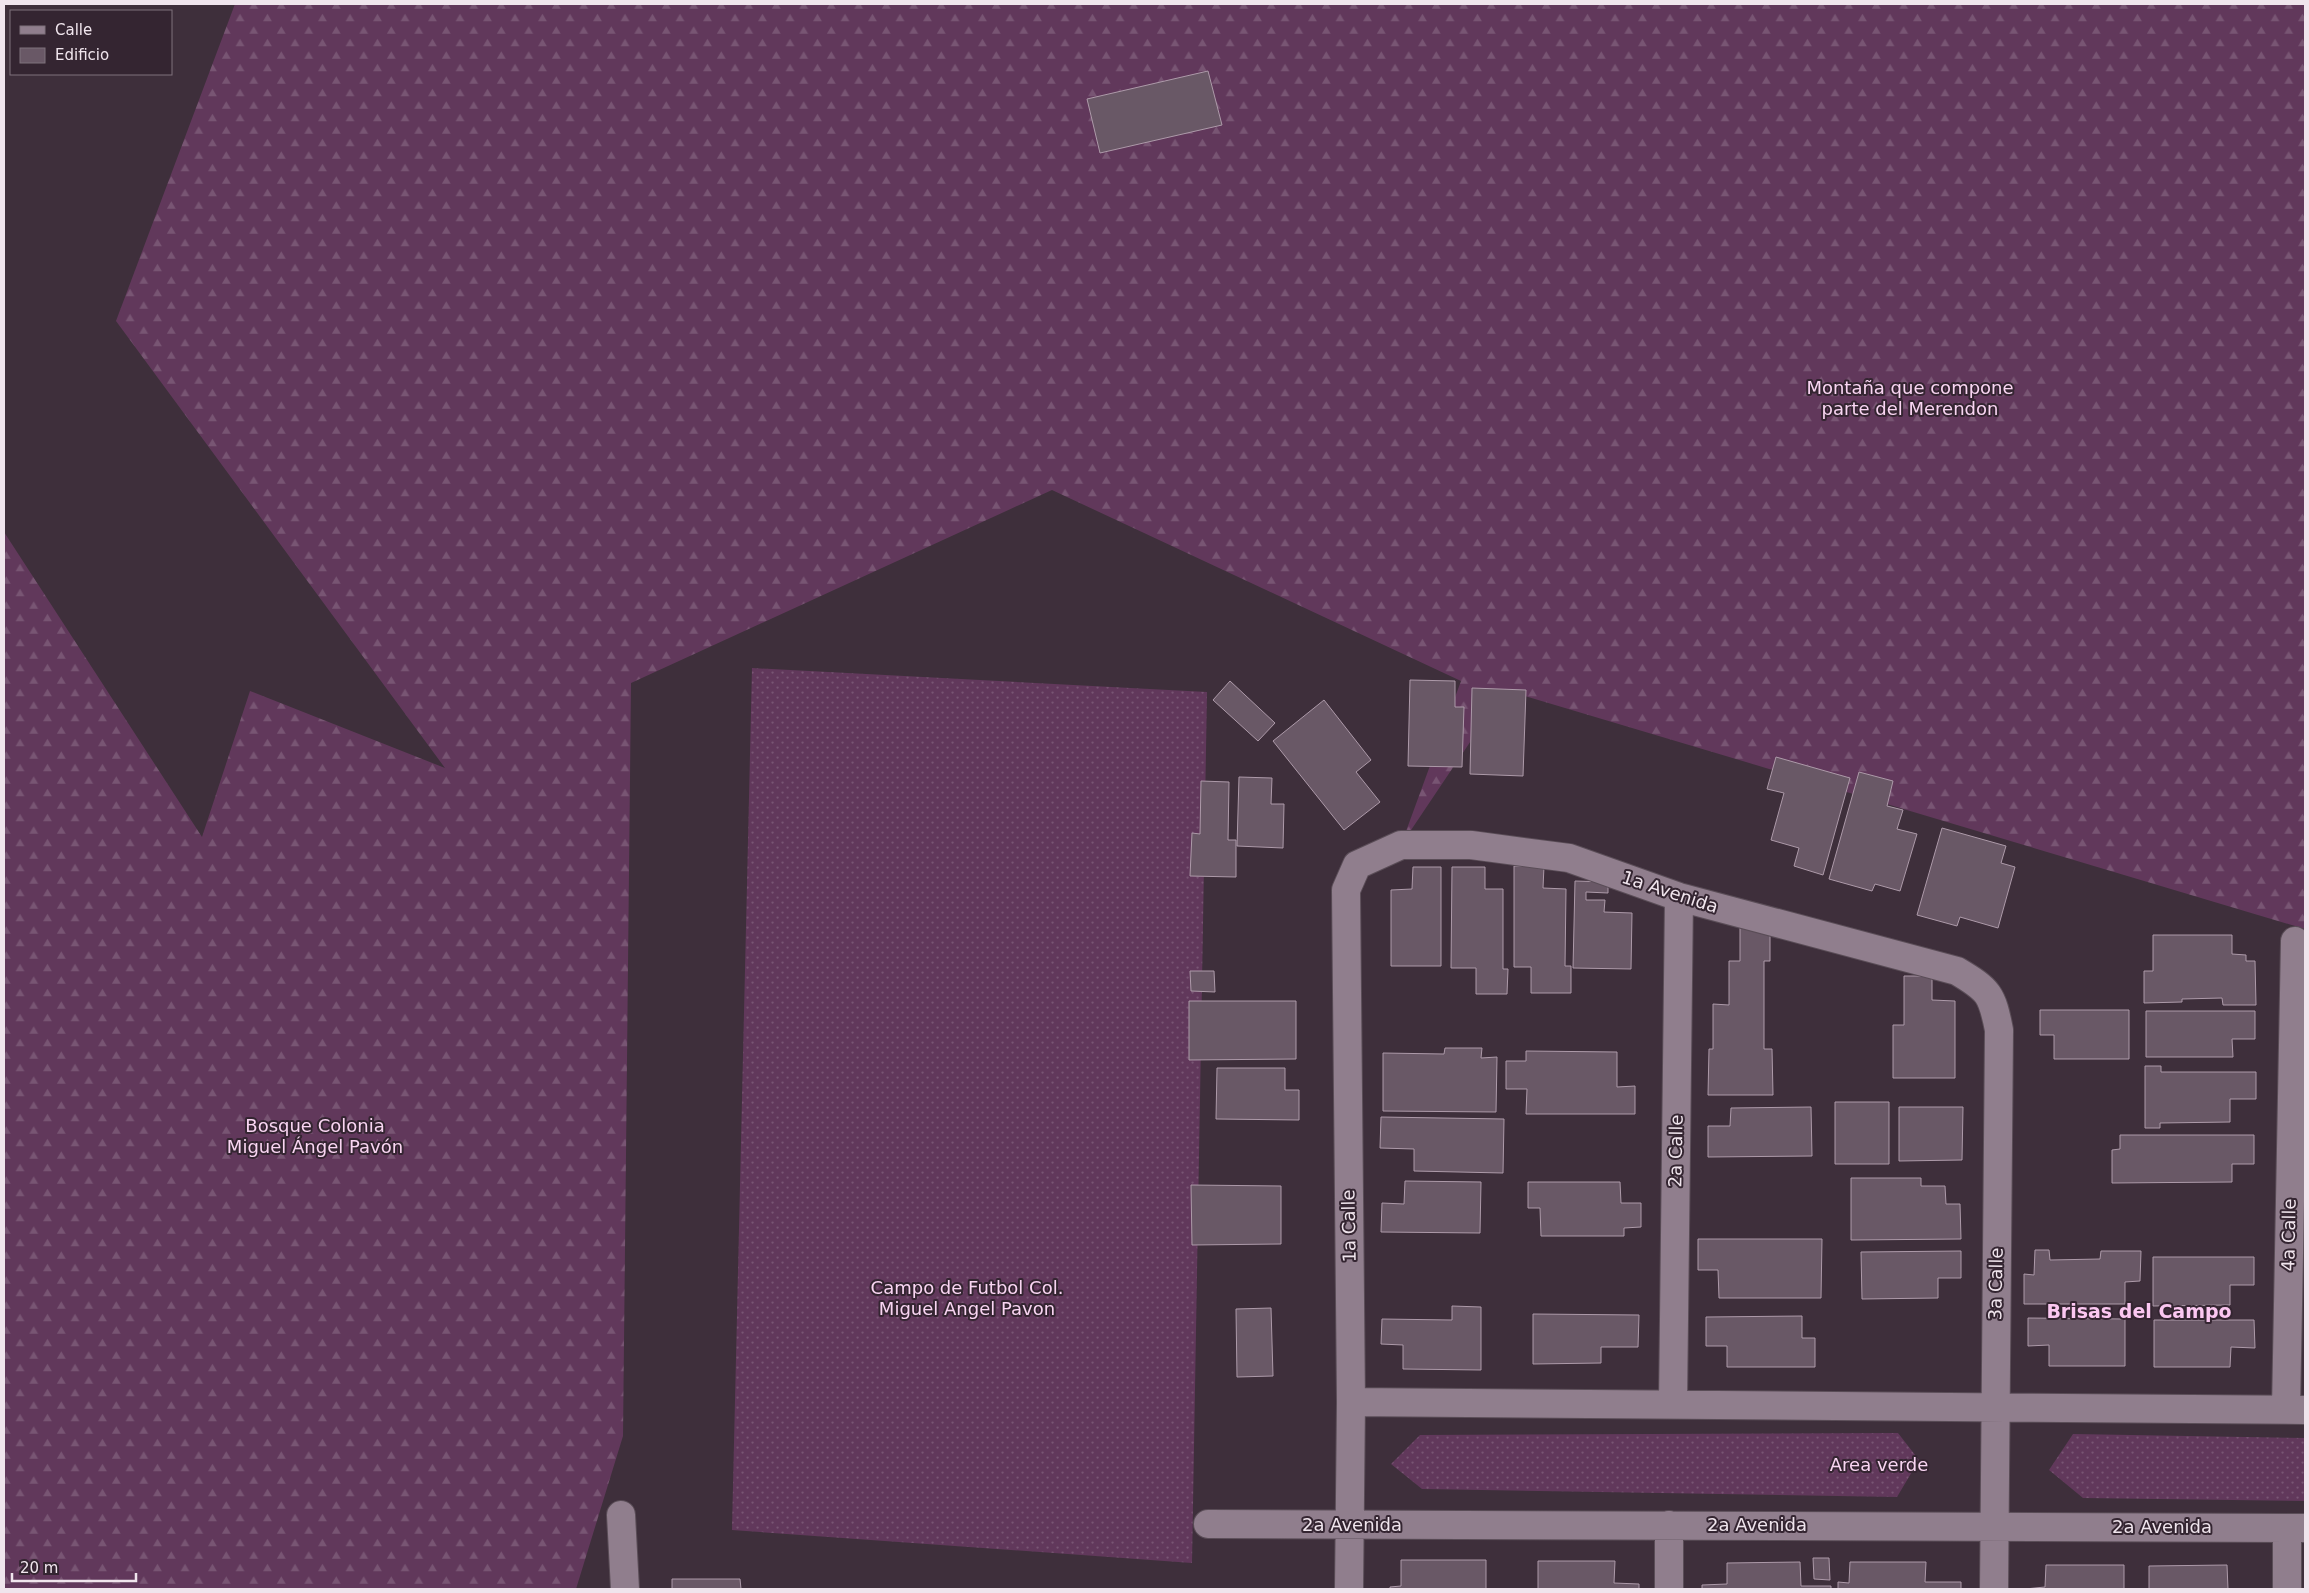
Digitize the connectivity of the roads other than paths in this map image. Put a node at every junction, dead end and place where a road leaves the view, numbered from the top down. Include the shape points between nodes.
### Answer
1 (1357, 865) joint
2 (1679, 897) junction
3 (2294, 941) dead end
4 (1978, 984) joint
5 (1351, 1402) junction
6 (1673, 1404) junction
7 (1994, 1407) junction
8 (2296, 1409) edge
9 (621, 1515) dead end
10 (1208, 1524) dead end
11 (1350, 1525) junction
12 (1669, 1525) junction
13 (1995, 1527) junction
14 (2296, 1528) edge
15 (625, 1589) edge
16 (1349, 1589) edge
17 (1669, 1589) edge
18 (1994, 1589) edge
19 (2287, 1589) edge

1 - 2 street, 1a Avenida via 1401,845 1471,845 1568,858
1 - 5 street, 1a Calle via 1346,890
2 - 4 street, 1a Avenida via 1957,971
2 - 6 street, 2a Calle
3 - 8 street, 4a Calle
4 - 7 street, 3a Calle via 1994,1003 1999,1030
5 - 6 street
5 - 11 street, 1a Calle
6 - 7 street
7 - 8 street
7 - 13 street, 3a Calle
9 - 15 street
10 - 11 street, 2a Avenida
11 - 12 street, 2a Avenida
11 - 16 street, 1a Calle
12 - 13 street, 2a Avenida
12 - 17 street
13 - 14 street, 2a Avenida
13 - 18 street, 3a Calle
14 - 19 street

